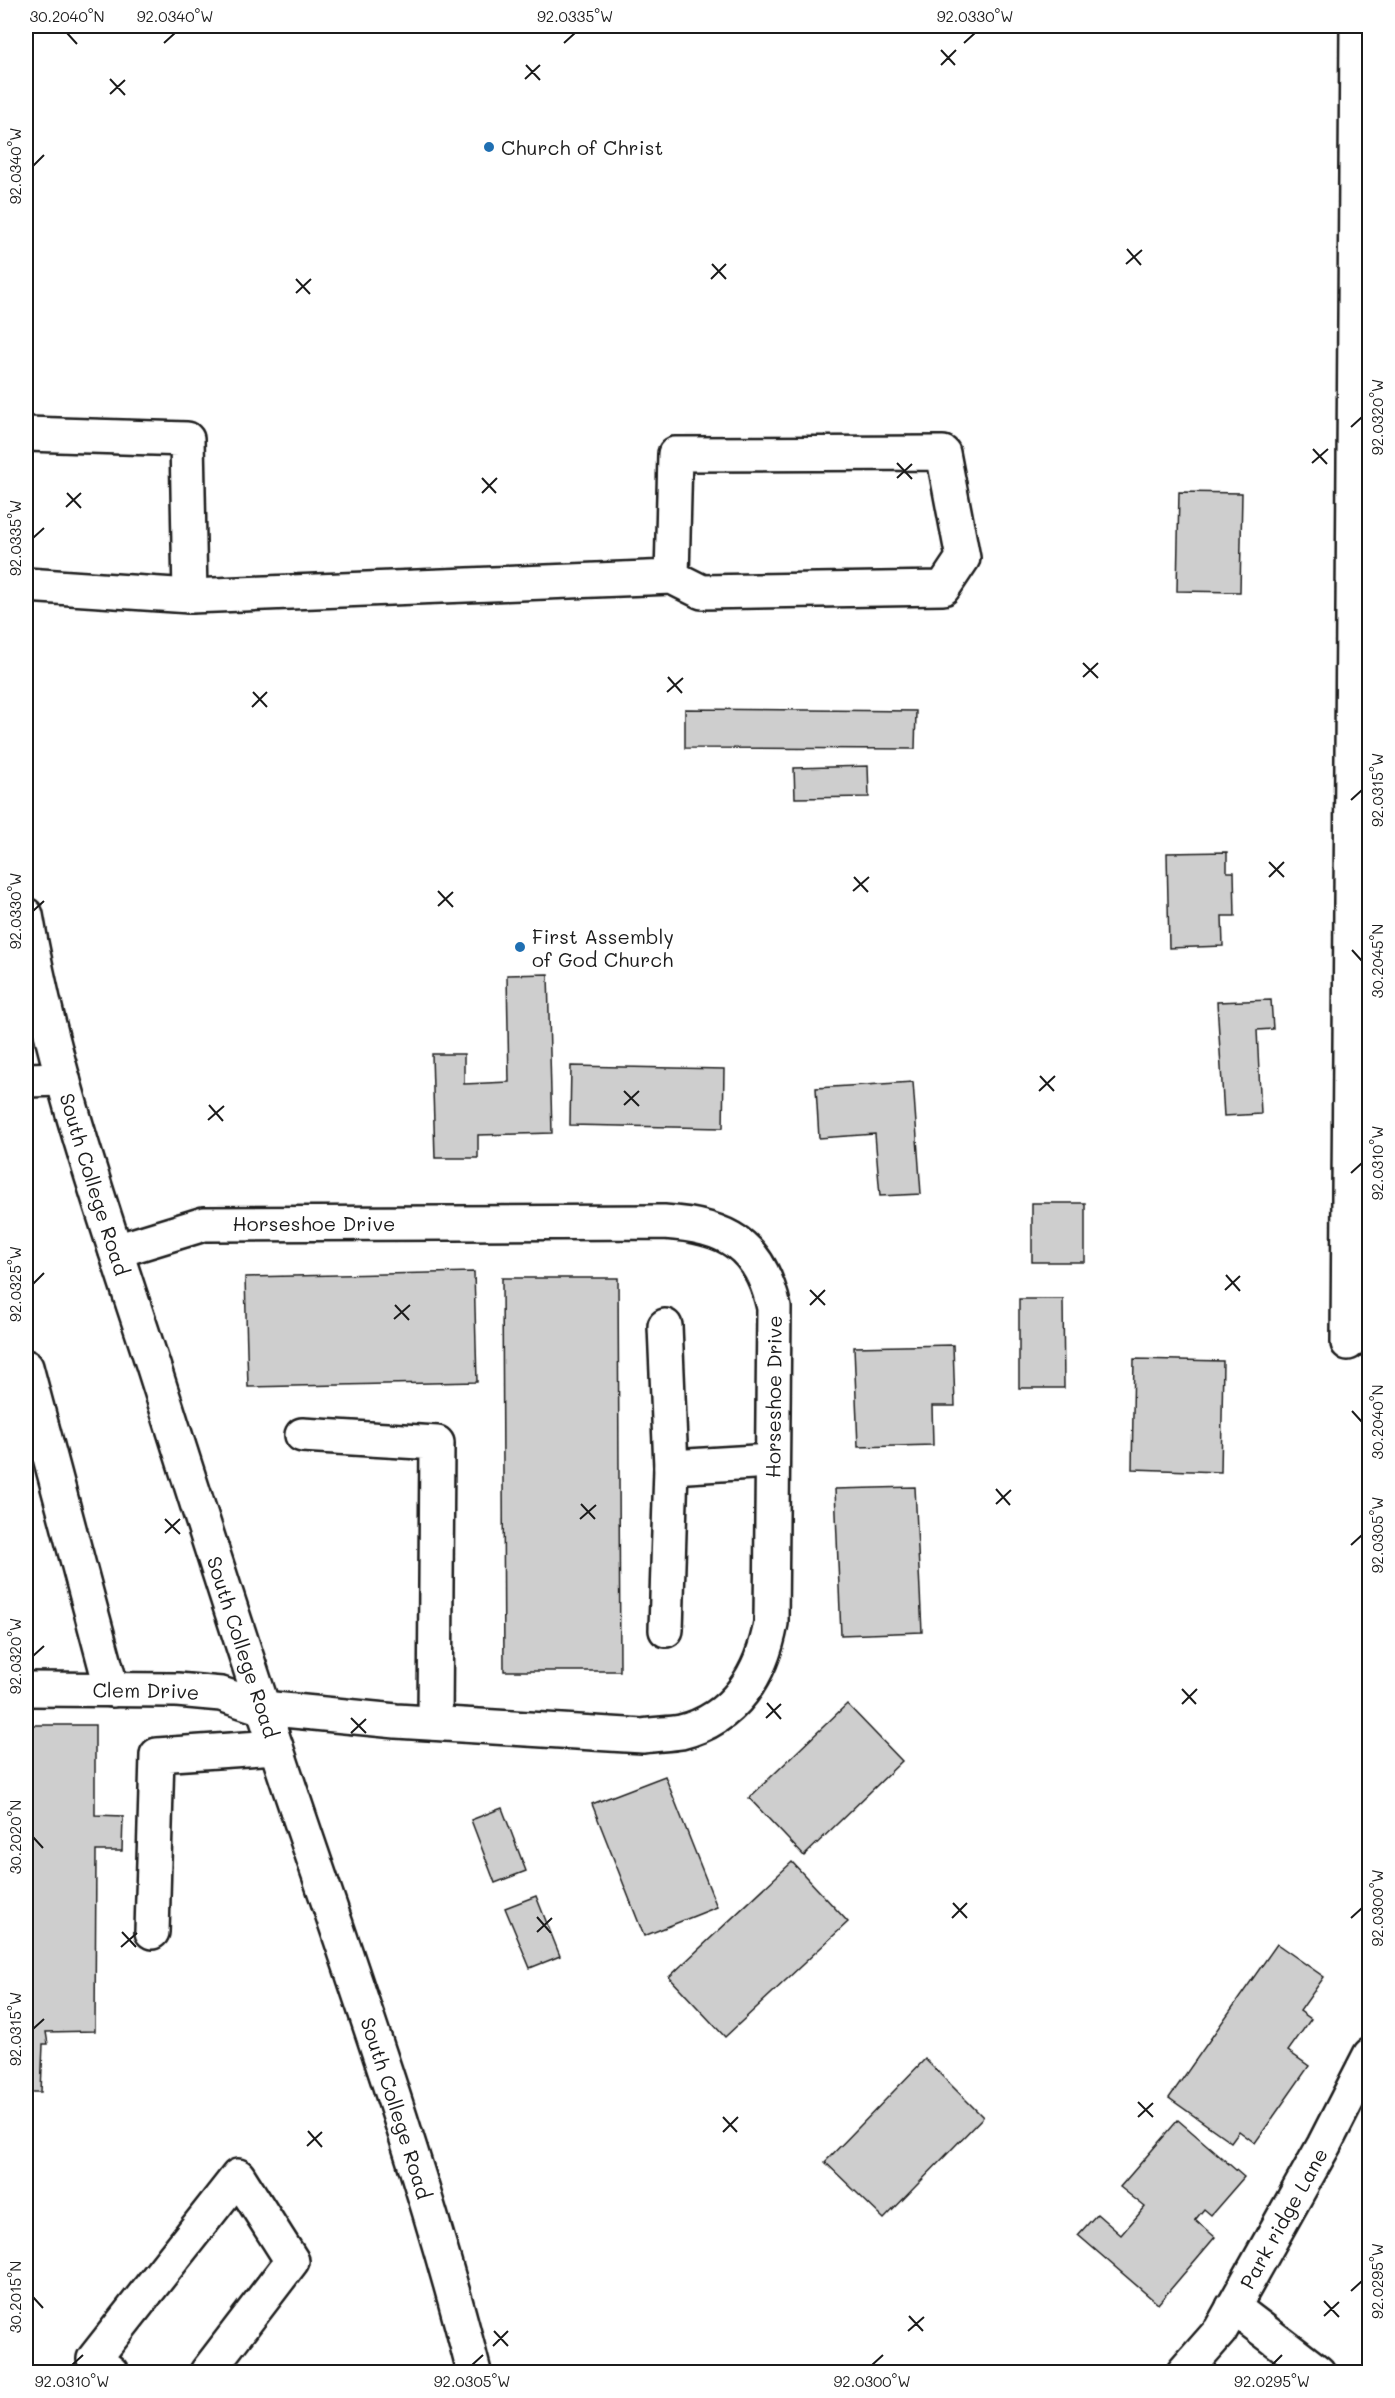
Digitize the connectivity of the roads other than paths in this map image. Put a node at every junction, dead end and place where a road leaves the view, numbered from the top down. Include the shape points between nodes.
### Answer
1 (1357, 26) edge
2 (26, 434) edge
3 (672, 577) junction
4 (26, 585) edge
5 (190, 596) junction
6 (26, 915) edge
7 (63, 1079) junction
8 (26, 1080) edge
9 (116, 1251) junction
10 (665, 1326) dead end
11 (1348, 1343) dead end
12 (26, 1366) edge
13 (302, 1435) dead end
14 (772, 1461) junction
15 (671, 1467) junction
16 (666, 1630) dead end
17 (26, 1689) edge
18 (112, 1689) junction
19 (263, 1708) junction
20 (435, 1723) junction
21 (276, 1747) junction
22 (152, 1932) dead end
23 (1370, 2055) edge
24 (1233, 2307) junction
25 (111, 2373) edge
26 (207, 2373) edge
27 (474, 2373) edge
28 (1184, 2373) edge
29 (1318, 2373) edge

1 - 11 street
2 - 5 street via 187,439
3 - 3 street via 675,454 943,453 963,558 943,588 702,592
3 - 5 street
4 - 5 street
6 - 7 street, South College Road via 36,978
7 - 8 street
7 - 9 street, South College Road
9 - 14 street, Horseshoe Drive via 204,1224 664,1222 709,1227 746,1249 770,1290 774,1308
9 - 19 street, South College Road
10 - 15 street
12 - 18 street
13 - 20 street via 437,1443
14 - 15 street
14 - 20 street, Horseshoe Drive via 771,1623 767,1646 752,1680 727,1708 709,1721 681,1732 643,1736
15 - 16 street
17 - 18 street, Clem Drive
18 - 19 street, Clem Drive via 221,1694
19 - 20 street, Horseshoe Drive
19 - 21 street, South College Road
21 - 22 street via 157,1755
21 - 27 street, South College Road via 411,2153
23 - 24 street, Park ridge Lane
24 - 28 street, Park ridge Lane via 1220,2331
24 - 29 street
25 - 26 street via 94,2359 238,2176 292,2261

